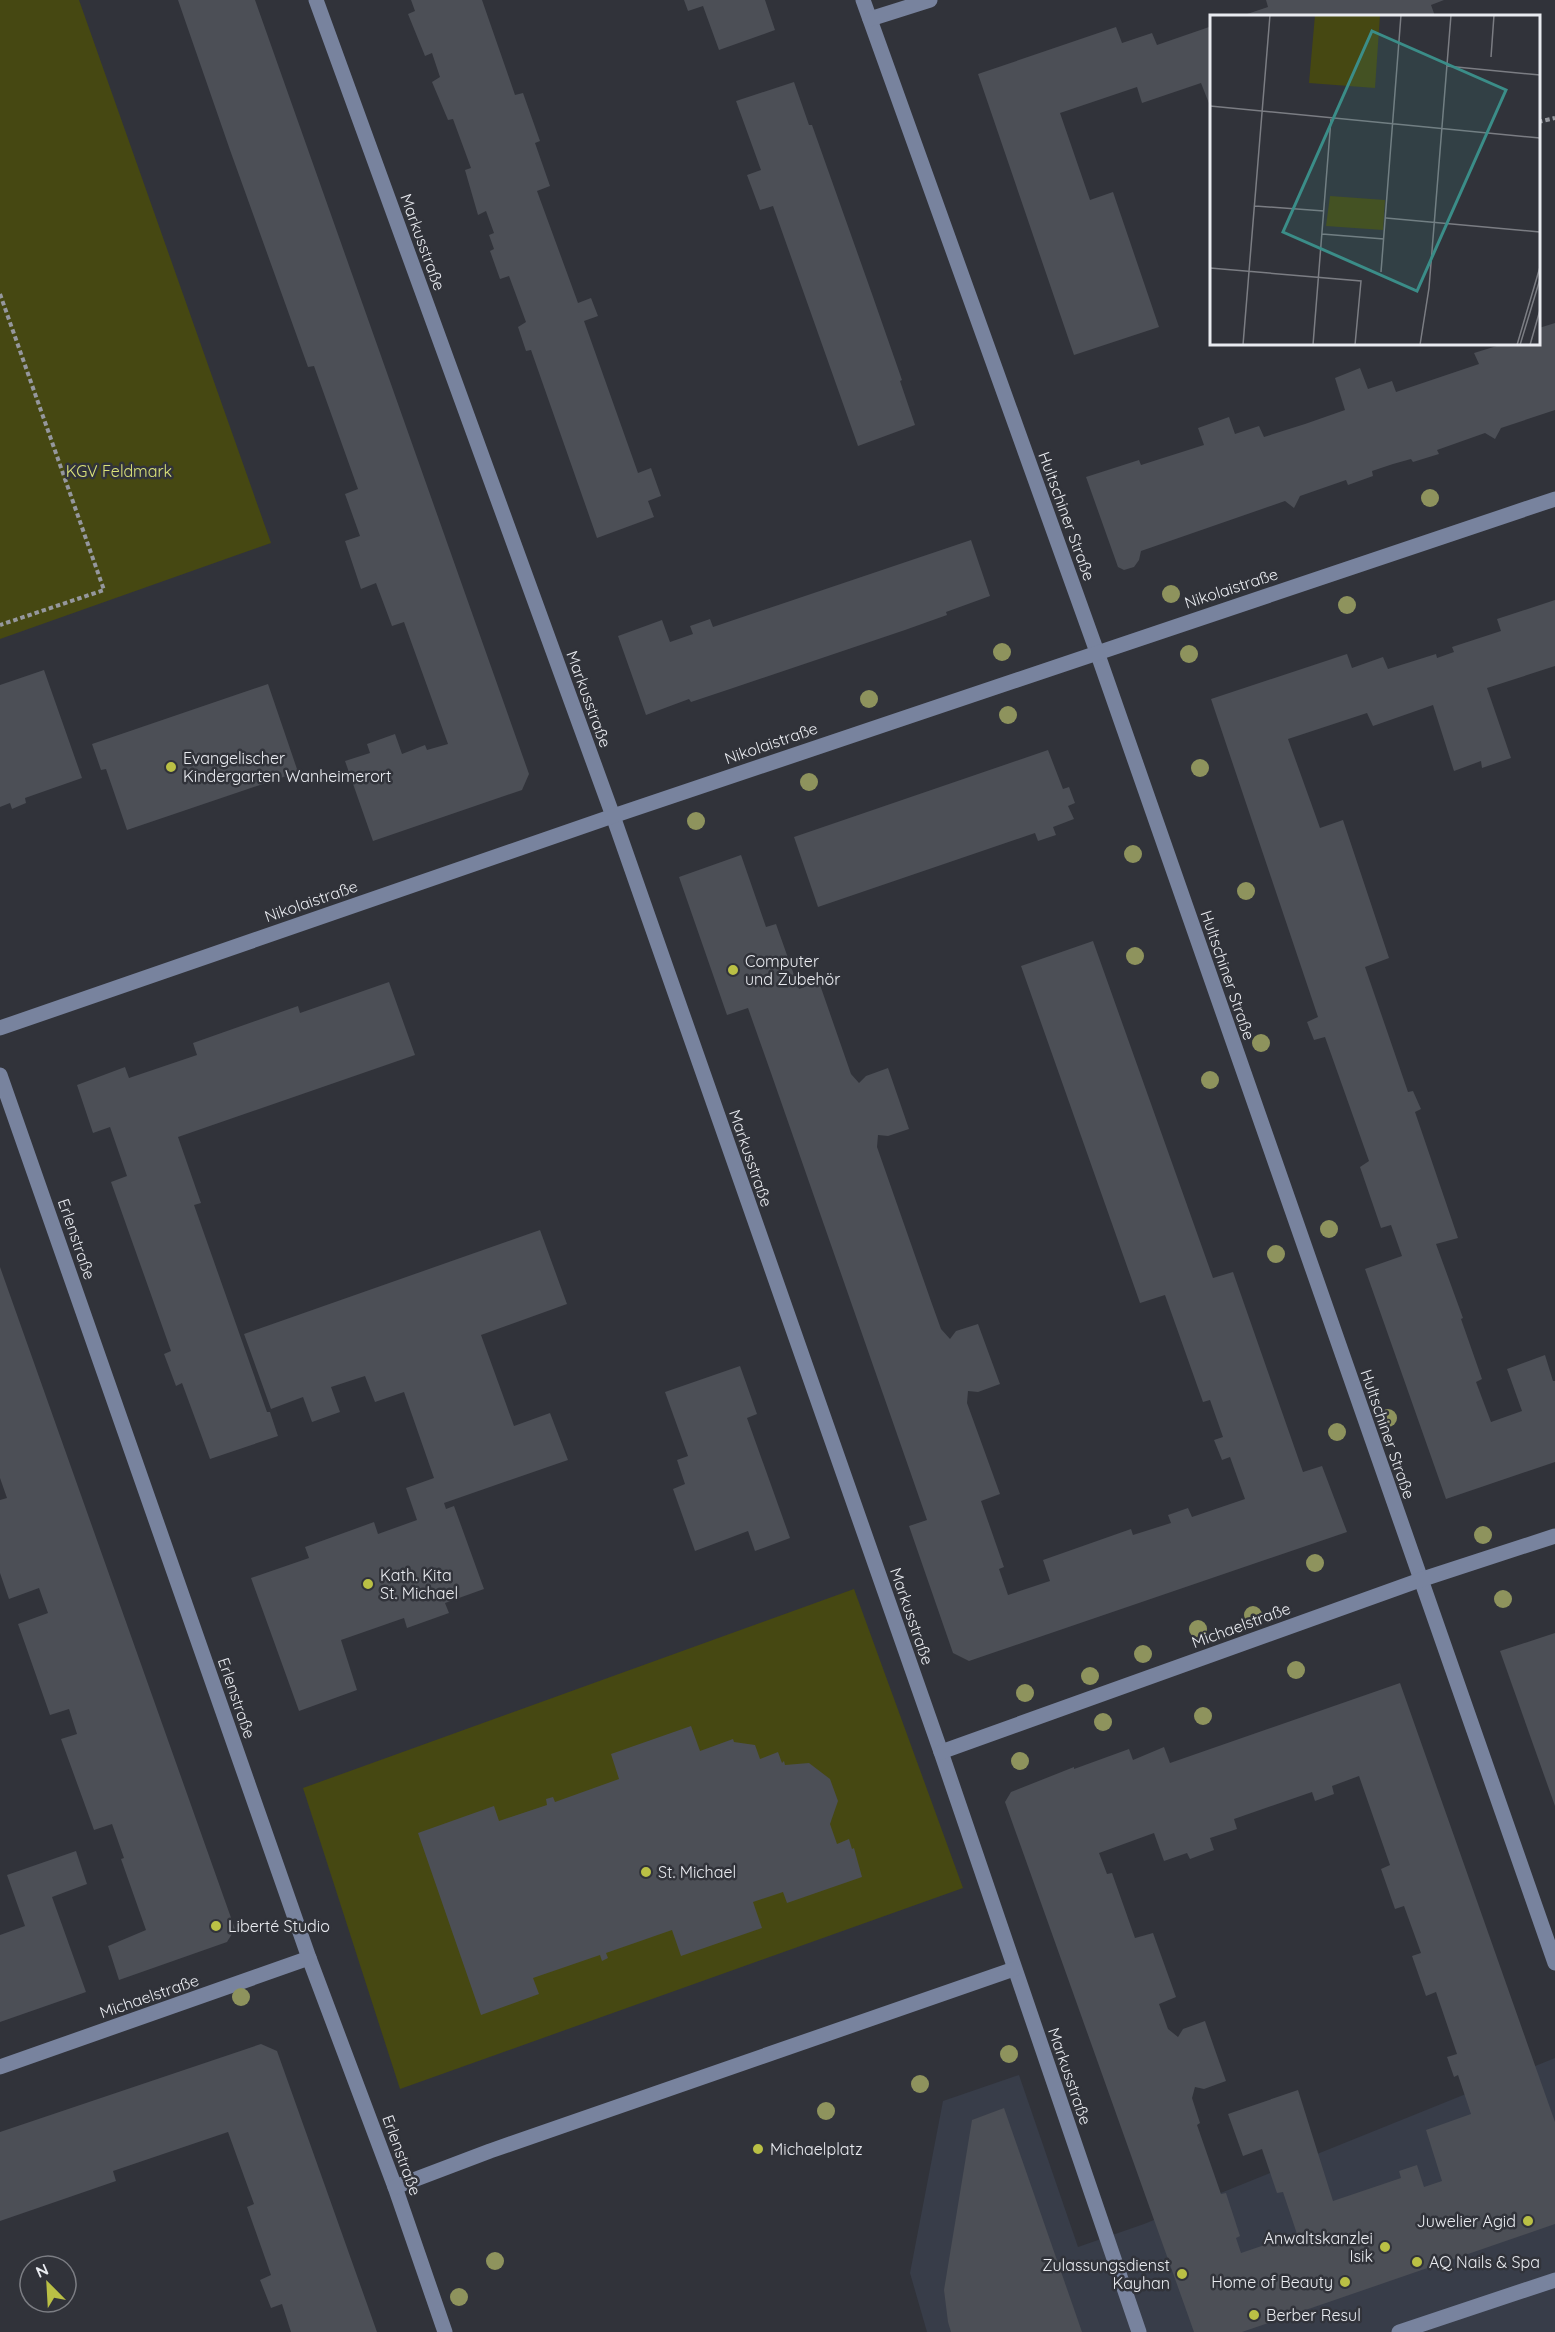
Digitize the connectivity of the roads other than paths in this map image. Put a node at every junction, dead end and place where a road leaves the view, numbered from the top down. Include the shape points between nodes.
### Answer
1 (316, 0) edge
2 (863, 0) edge
3 (930, 0) edge
4 (870, 20) junction
5 (1555, 499) edge
6 (1097, 652) junction
7 (613, 816) junction
8 (0, 1028) edge
9 (0, 1074) edge
10 (1555, 1536) edge
11 (1420, 1580) junction
12 (941, 1752) junction
13 (309, 1958) junction
14 (1555, 1963) edge
15 (1014, 1969) junction
16 (0, 2067) edge
17 (395, 2187) junction
18 (1555, 2280) edge
19 (445, 2332) edge
20 (1139, 2332) edge
21 (1399, 2332) edge

1 - 7 street, Markusstraße
2 - 4 street, Hultschiner Straße
3 - 4 street
4 - 6 street, Hultschiner Straße
5 - 6 street, Nikolaistraße
6 - 7 street, Nikolaistraße
6 - 11 street, Hultschiner Straße
7 - 8 street, Nikolaistraße
7 - 12 street, Markusstraße
9 - 13 street, Erlenstraße
10 - 11 street, Michaelstraße
11 - 12 street, Michaelstraße
11 - 14 street, Hultschiner Straße
12 - 15 street, Markusstraße
13 - 16 street, Michaelstraße
13 - 17 street, Erlenstraße
15 - 17 street
15 - 20 street, Markusstraße
17 - 19 street, Erlenstraße
18 - 21 street

